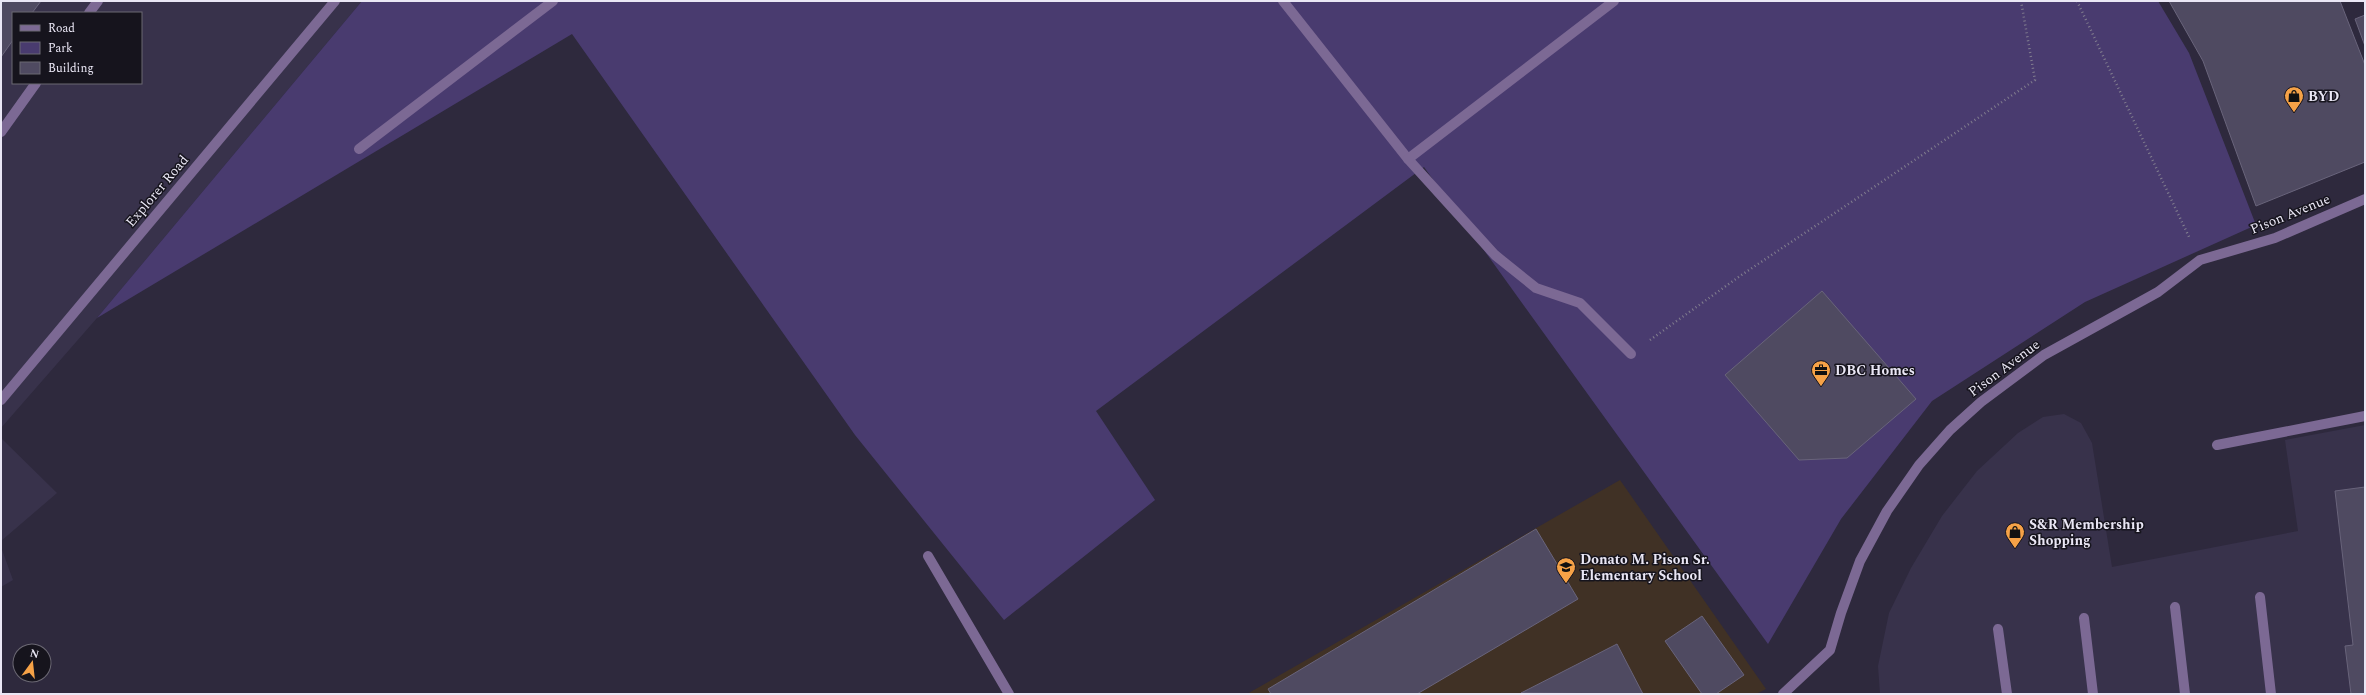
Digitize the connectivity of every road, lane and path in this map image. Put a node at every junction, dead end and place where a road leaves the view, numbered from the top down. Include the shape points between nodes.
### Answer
1 (98, 1) edge
2 (335, 1) edge
3 (553, 1) edge
4 (1283, 1) edge
5 (1614, 1) edge
6 (2021, 1) edge
7 (2077, 1) edge
8 (90, 12) edge
9 (35, 84) edge
10 (1, 132) edge
11 (359, 149) dead end
12 (1408, 159) junction
13 (2365, 198) edge
14 (2200, 260) junction
15 (1631, 354) joint
16 (1, 400) edge
17 (2365, 416) edge
18 (2217, 445) dead end
19 (928, 556) dead end
20 (2260, 597) dead end
21 (2175, 607) dead end
22 (2084, 618) dead end
23 (1998, 629) dead end
24 (1008, 694) edge
25 (1783, 694) edge
26 (2007, 694) edge
27 (2093, 694) edge
28 (2185, 694) edge
29 (2272, 694) edge

1 - 8 street
2 - 16 street, Explorer Road
3 - 11 street
4 - 12 street
5 - 12 street
6 - 15 path via 2035,80 1740,276
7 - 14 path
9 - 10 street
12 - 15 street via 1495,255 1536,288 1580,303
13 - 14 street, Pison Avenue via 2275,238
14 - 25 street, Pison Avenue via 2158,292 2044,354 1950,430 1919,465 1887,511 1864,554 1840,613 1830,650
17 - 18 street
19 - 24 street
20 - 29 street
21 - 28 street
22 - 27 street
23 - 26 street

